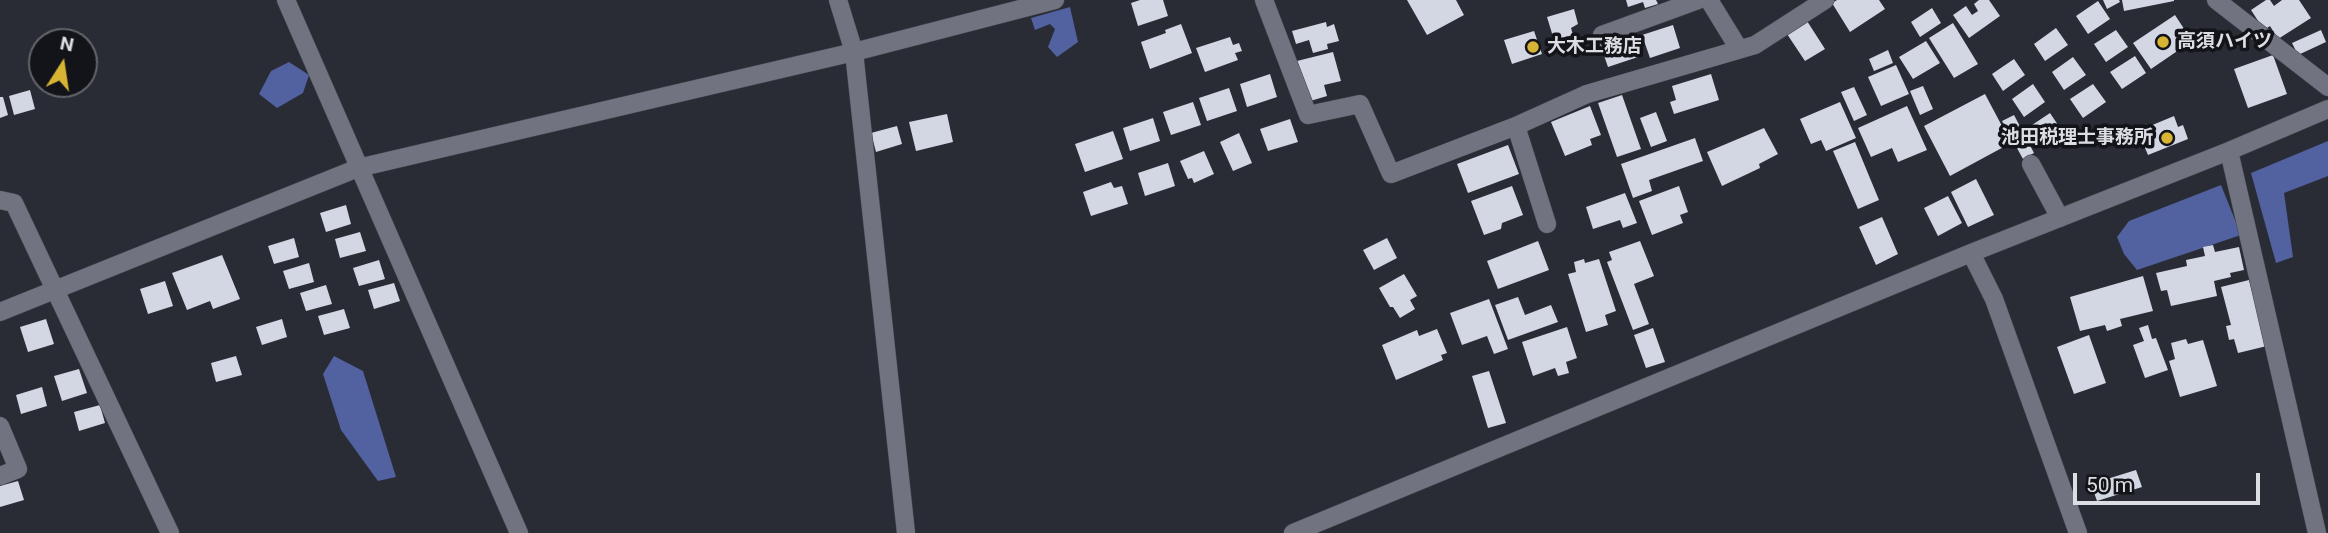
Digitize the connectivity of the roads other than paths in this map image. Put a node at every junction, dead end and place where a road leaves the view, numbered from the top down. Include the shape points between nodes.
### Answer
1 (286, 0) edge
2 (838, 0) edge
3 (1055, 0) edge
4 (1264, 0) edge
5 (1699, 0) edge
6 (1709, 0) edge
7 (1825, 0) edge
8 (2216, 0) edge
9 (1602, 34) dead end
10 (1739, 49) junction
11 (854, 52) junction
12 (2328, 87) edge
13 (2328, 109) edge
14 (1516, 126) junction
15 (2229, 151) junction
16 (2031, 164) dead end
17 (358, 168) junction
18 (0, 200) edge
19 (2060, 218) junction
20 (1547, 225) dead end
21 (1971, 253) junction
22 (55, 288) junction
23 (0, 312) edge
24 (0, 426) edge
25 (0, 475) edge
26 (170, 533) edge
27 (519, 533) edge
28 (906, 533) edge
29 (1293, 533) edge
30 (2078, 533) edge
31 (2317, 533) edge

1 - 17 street
2 - 11 street
3 - 11 street
4 - 14 street via 1308,115 1360,104 1391,174
5 - 9 street
6 - 10 street
7 - 10 street via 1755,45
8 - 12 street
10 - 14 street via 1587,94
11 - 17 street
11 - 28 street
13 - 15 street
14 - 20 street
15 - 19 street
15 - 31 street
16 - 19 street
17 - 22 street
17 - 27 street
18 - 22 street via 14,203
19 - 21 street
21 - 29 street
21 - 30 street via 1994,299
22 - 23 street
22 - 26 street
24 - 25 street via 18,469

